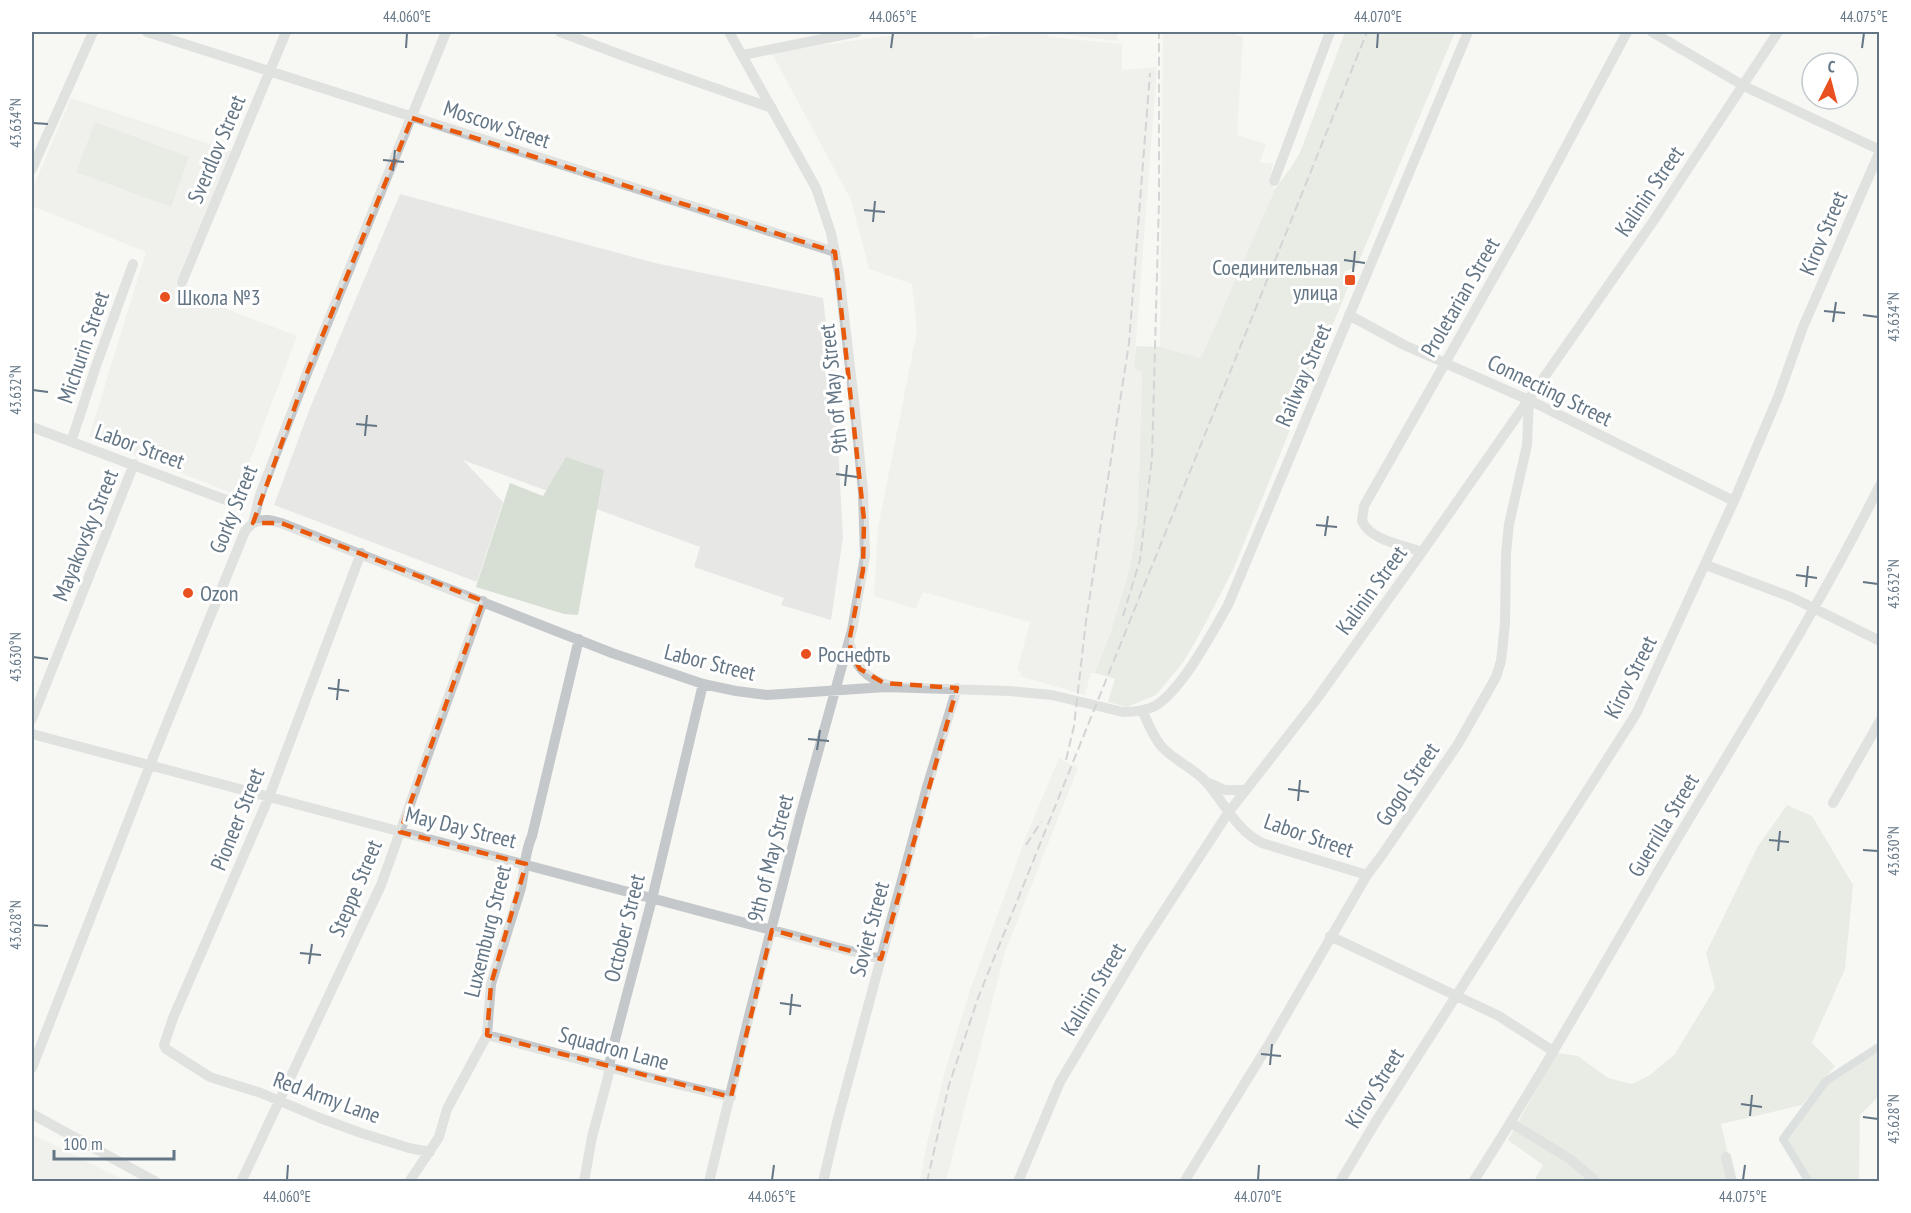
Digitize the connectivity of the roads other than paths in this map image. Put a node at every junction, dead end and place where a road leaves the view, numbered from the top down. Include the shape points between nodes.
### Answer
1 (93, 32) edge
2 (147, 32) edge
3 (286, 32) edge
4 (446, 32) edge
5 (560, 32) edge
6 (729, 32) edge
7 (857, 32) edge
8 (1330, 32) edge
9 (1468, 32) edge
10 (1627, 32) edge
11 (1652, 32) edge
12 (1778, 32) edge
13 (743, 55) junction
14 (270, 71) junction
15 (1744, 86) junction
16 (772, 108) junction
17 (412, 118) junction
18 (1880, 150) edge
19 (32, 169) edge
20 (1274, 181) dead end
21 (835, 252) junction
22 (133, 264) dead end
23 (182, 282) dead end
24 (1349, 315) junction
25 (1445, 363) junction
26 (1529, 400) junction
27 (32, 427) edge
28 (71, 442) junction
29 (134, 465) junction
30 (1880, 484) edge
31 (1734, 501) junction
32 (234, 503) dead end
33 (253, 523) junction
34 (1422, 552) junction
35 (362, 554) junction
36 (1706, 565) junction
37 (483, 601) junction
38 (1815, 609) junction
39 (579, 639) junction
40 (1880, 640) edge
41 (849, 642) junction
42 (702, 684) junction
43 (897, 687) junction
44 (957, 688) junction
45 (836, 690) junction
46 (1142, 710) junction
47 (32, 719) edge
48 (1880, 721) edge
49 (32, 734) edge
50 (150, 765) junction
51 (1204, 779) junction
52 (1246, 790) junction
53 (269, 796) junction
54 (1833, 803) dead end
55 (1228, 813) junction
56 (400, 832) junction
57 (525, 864) junction
58 (1366, 875) junction
59 (652, 899) junction
60 (772, 930) junction
61 (1330, 936) junction
62 (881, 959) junction
63 (1458, 995) junction
64 (487, 1035) junction
65 (1554, 1051) junction
66 (610, 1067) junction
67 (32, 1068) edge
68 (210, 1077) joint
69 (731, 1097) junction
70 (279, 1101) junction
71 (32, 1114) edge
72 (1511, 1123) junction
73 (430, 1152) junction
74 (1726, 1157) dead end
75 (156, 1182) edge
76 (241, 1182) edge
77 (409, 1182) edge
78 (584, 1182) edge
79 (710, 1182) edge
80 (823, 1182) edge
81 (1018, 1182) edge
82 (1184, 1182) edge
83 (1340, 1182) edge
84 (1473, 1182) edge
85 (1597, 1182) edge
86 (1732, 1182) edge

1 - 19 street
2 - 14 street, Moscow Street
3 - 14 street, Sverdlov Street
4 - 17 street, Gorky Street
5 - 16 street
6 - 13 street, 9th of May Street
7 - 13 street
8 - 20 street
9 - 24 street, Railway Street
10 - 25 street, Proletarian Street
11 - 15 street
12 - 15 street, Kalinin Street
13 - 16 street, 9th of May Street
14 - 17 street, Moscow Street
14 - 23 street, Sverdlov Street
15 - 18 street
15 - 26 street, Kalinin Street
16 - 21 street, 9th of May Street via 816,188
17 - 21 street, Moscow Street
17 - 33 street, Gorky Street via 307,373
18 - 31 street, Kirov Street via 1803,327
21 - 41 street, 9th of May Street via 855,410 864,529 863,570
22 - 28 street, Michurin Street
24 - 25 street, Connecting Street
24 - 46 street, Railway Street via 1228,605 1174,689 1155,706
25 - 26 street, Connecting Street
25 - 34 street, Proletarian Street via 1362,514 1364,525 1373,534
26 - 31 street, Connecting Street
26 - 34 street, Kalinin Street
26 - 58 street, Gogol Street via 1527,445 1509,524 1505,624 1497,677 1458,744
27 - 28 street, Labor Street
28 - 29 street, Labor Street
29 - 32 street, Labor Street
29 - 47 street, Mayakovsky Street
30 - 38 street, Guerrilla Street
31 - 36 street, Kirov Street
33 - 35 street, Labor Street via 281,523
33 - 50 street, Gorky Street via 245,531
34 - 52 street, Kalinin Street
35 - 37 street, Labor Street
35 - 53 street, Pioneer Street
36 - 38 street
36 - 63 street, Kirov Street via 1636,714
37 - 39 street, Labor Street
37 - 56 street, Steppe Street
38 - 40 street
38 - 65 street, Guerrilla Street
39 - 42 street, Labor Street
39 - 57 street, Luxemburg Street
41 - 43 street via 860,669
41 - 45 street, 9th of May Street
42 - 45 street, Labor Street via 767,695
42 - 59 street, October Street
43 - 44 street, Labor Street
43 - 45 street, Labor Street
44 - 46 street, Labor Street via 1032,692 1123,712
44 - 62 street, Soviet Street
45 - 60 street, 9th of May Street
46 - 51 street, Labor Street via 1164,749
48 - 54 street
49 - 50 street, May Day Street
50 - 53 street, May Day Street
50 - 67 street, Gorky Street
51 - 52 street via 1225,790
51 - 55 street, Labor Street
52 - 55 street, Kalinin Street
53 - 56 street, May Day Street
53 - 68 street, Pioneer Street via 165,1039 166,1049
55 - 58 street, Labor Street via 1262,843
55 - 81 street, Kalinin Street via 1140,948 1060,1082
56 - 57 street, May Day Street
56 - 70 street, Steppe Street via 368,915
57 - 59 street, May Day Street
57 - 64 street, Luxemburg Street via 491,984
58 - 61 street, Gogol Street
59 - 60 street, May Day Street
59 - 66 street, October Street
60 - 62 street, May Day Street
60 - 69 street, 9th of May Street
61 - 63 street
61 - 82 street, Gogol Street
62 - 80 street, Soviet Street
63 - 65 street
63 - 83 street, Kirov Street
64 - 66 street, Squadron Lane
64 - 73 street, Luxemburg Street via 447,1109 440,1137
65 - 72 street, Guerrilla Street
66 - 69 street, Squadron Lane
66 - 78 street, October Street
68 - 70 street, Red Army Lane
69 - 79 street, 9th of May Street
70 - 73 street, Red Army Lane via 361,1133
70 - 76 street, Steppe Street
71 - 75 street
72 - 84 street, Guerrilla Street
72 - 85 street via 1570,1159
73 - 77 street, Luxemburg Street
74 - 86 street

